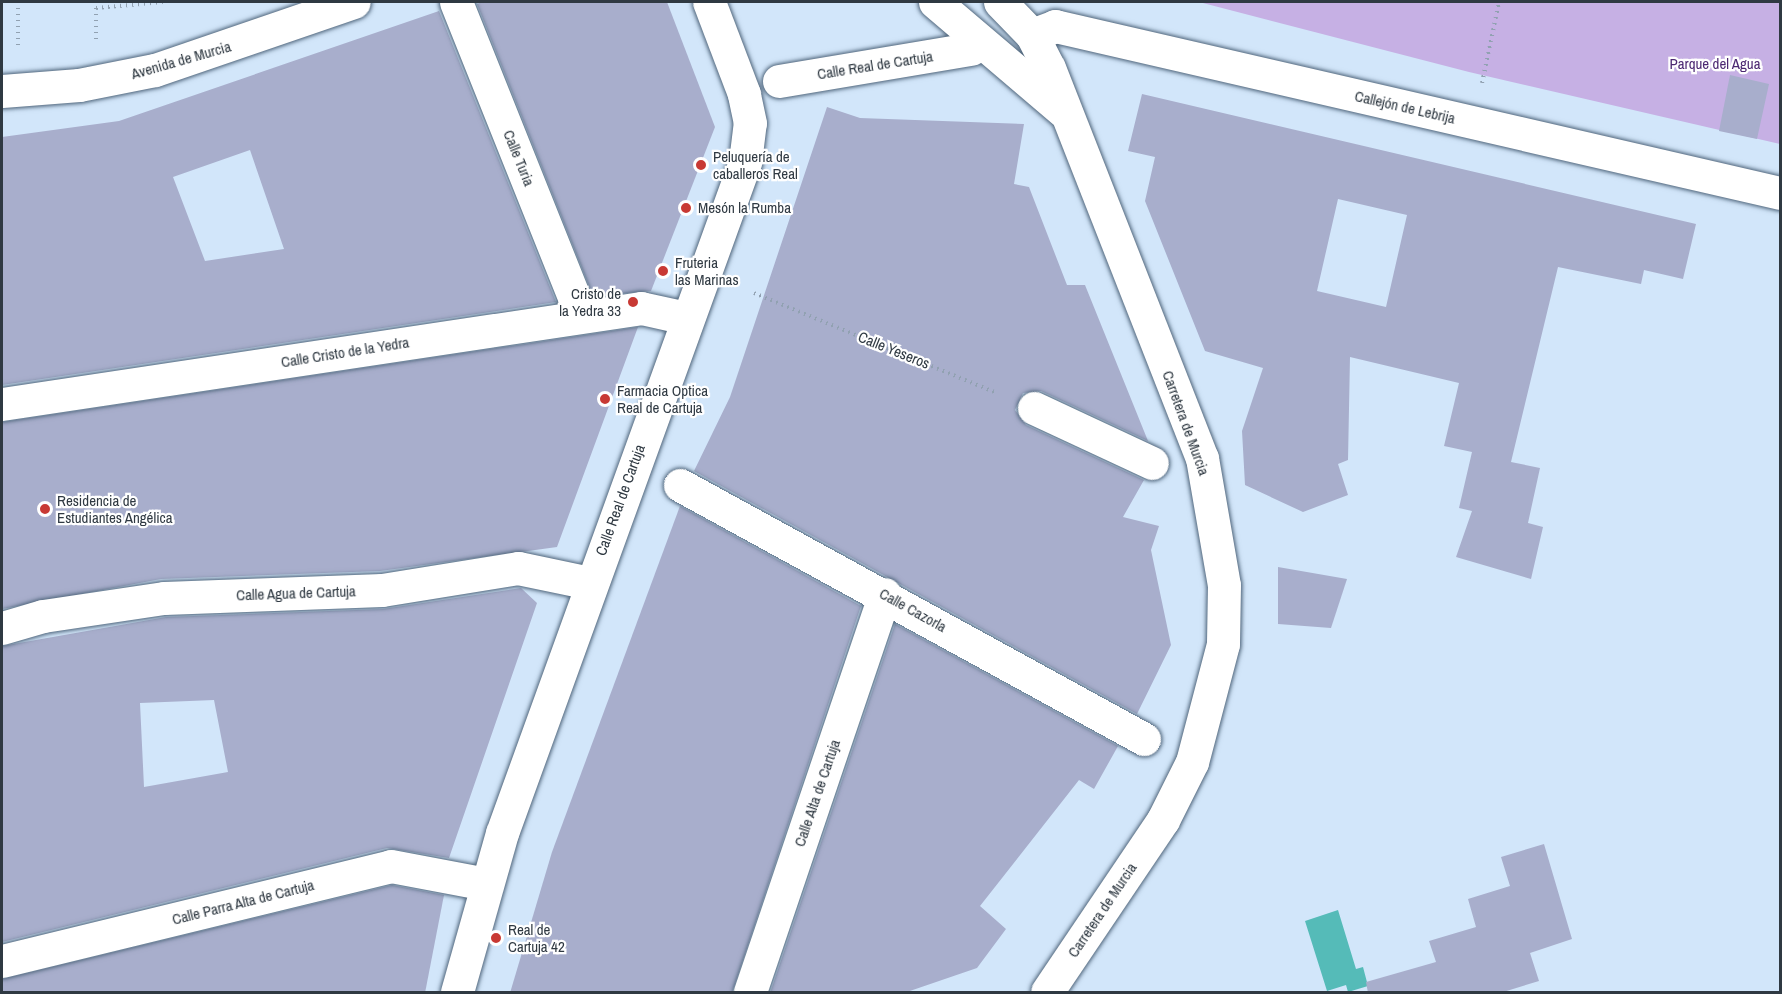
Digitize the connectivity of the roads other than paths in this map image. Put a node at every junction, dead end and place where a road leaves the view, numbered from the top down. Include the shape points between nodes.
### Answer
1 (354, 2) edge
2 (456, 2) edge
3 (935, 2) edge
4 (970, 2) edge
5 (1000, 2) edge
6 (713, 4) edge
7 (1032, 35) junction
8 (971, 49) dead end
9 (779, 81) dead end
10 (2, 91) edge
11 (1064, 112) junction
12 (1780, 193) edge
13 (577, 316) junction
14 (687, 318) junction
15 (2, 404) edge
16 (1034, 408) road end
17 (1152, 463) dead end
18 (680, 485) dead end
19 (590, 583) junction
20 (885, 594) junction
21 (2, 628) edge
22 (1144, 739) dead end
23 (486, 884) junction
24 (2, 961) edge
25 (458, 993) edge
26 (750, 993) edge
27 (1047, 993) edge

1 - 10 street, Avenida de Murcia via 155,70 79,85
2 - 13 street, Calle Turia via 574,297
3 - 11 street, Carretera de Murcia
4 - 7 street
5 - 7 street, Carretera de Murcia
6 - 14 street, Calle Real de Cartuja via 750,123 745,162
7 - 11 street, Carretera de Murcia
7 - 12 street, Callejón de Lebrija via 1055,26
8 - 9 street, Calle Real de Cartuja
11 - 27 street, Carretera de Murcia via 1202,458 1219,534 1223,644 1192,762 1163,820
13 - 14 street, Calle Cristo de la Yedra via 641,308
13 - 15 street, Calle Cristo de la Yedra
14 - 19 street, Calle Real de Cartuja
16 - 17 street
18 - 20 street, Calle Cazorla
19 - 21 street, Calle Agua de Cartuja via 569,574 518,568 382,590 164,598
19 - 23 street, Calle Real de Cartuja
20 - 22 street, Calle Cazorla
20 - 26 street, Calle Alta de Cartuja
23 - 24 street, Calle Parra Alta de Cartuja via 391,866
23 - 25 street, Calle Real de Cartuja

